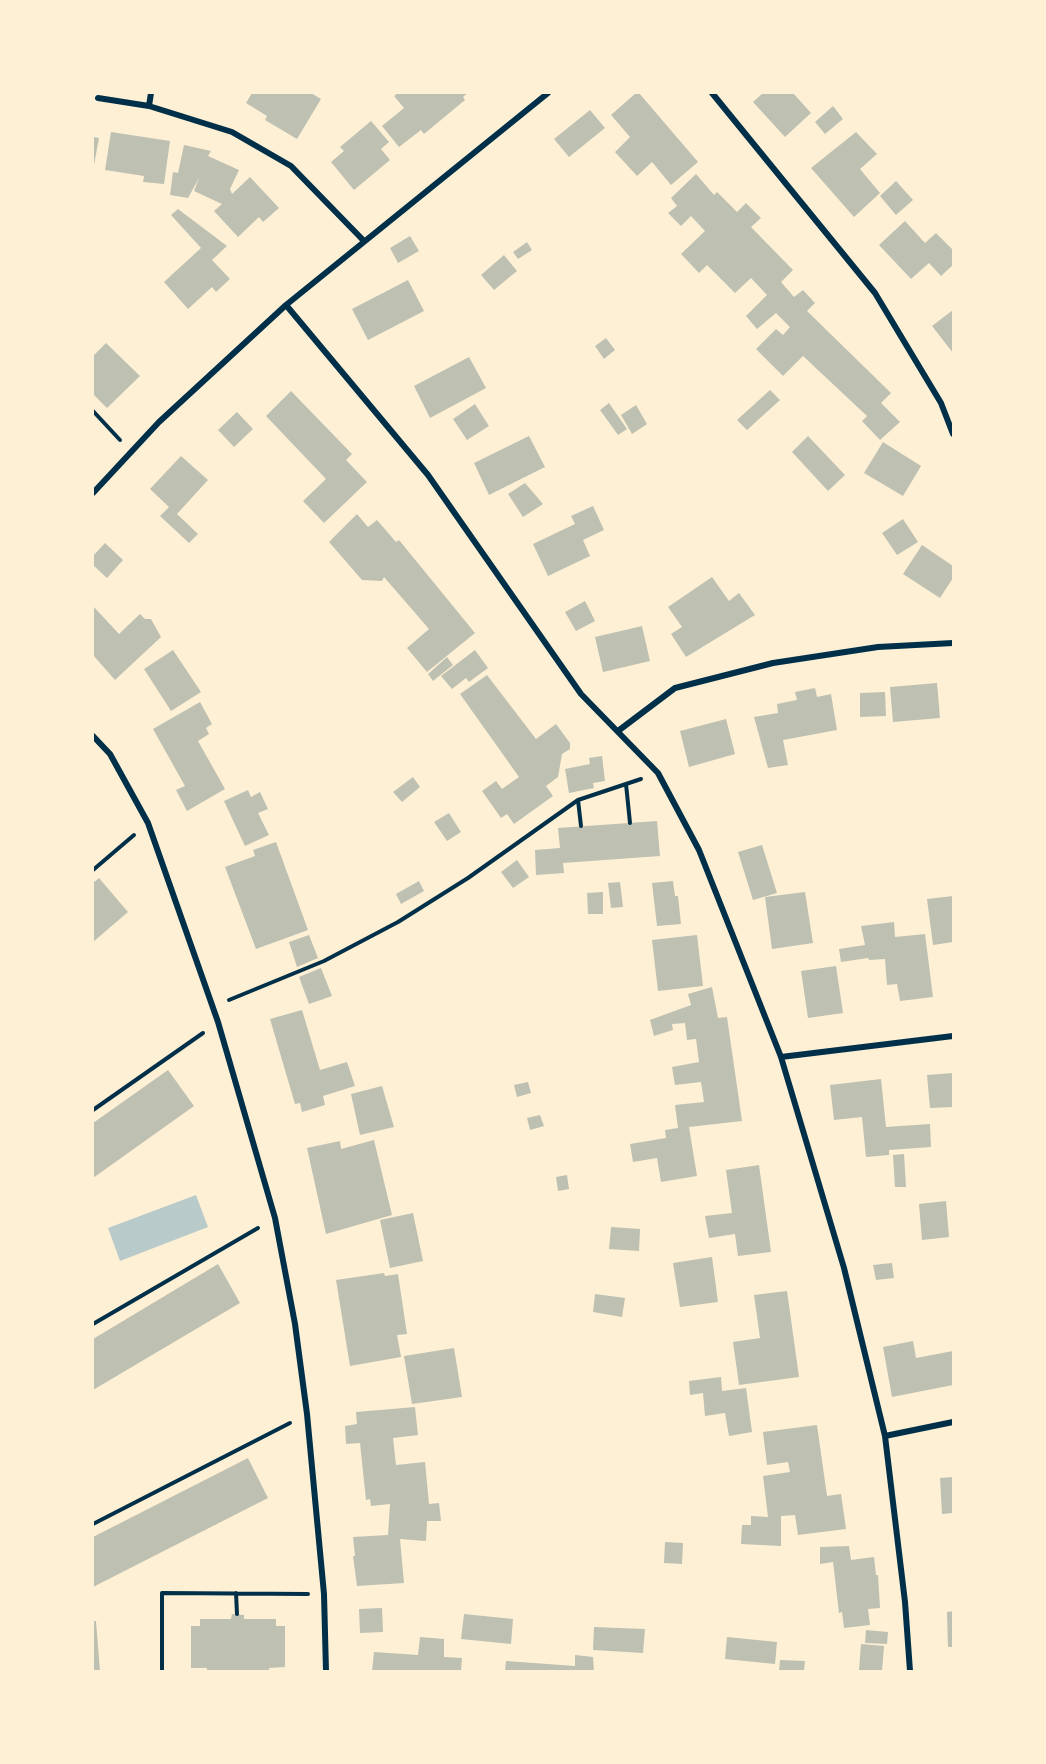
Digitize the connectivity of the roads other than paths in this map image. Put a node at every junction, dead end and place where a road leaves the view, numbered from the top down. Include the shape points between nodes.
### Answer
1 (151, 93) edge
2 (548, 93) edge
3 (712, 93) edge
4 (98, 98) dead end
5 (148, 106) junction
6 (364, 242) junction
7 (286, 305) junction
8 (953, 434) edge
9 (93, 493) edge
10 (953, 643) edge
11 (618, 731) junction
12 (93, 736) edge
13 (953, 1035) edge
14 (781, 1057) junction
15 (953, 1422) edge
16 (885, 1436) junction
17 (326, 1671) edge
18 (910, 1671) edge

1 - 5 street
2 - 6 street
3 - 8 street via 875,293 941,403
4 - 5 street
5 - 6 street via 232,132 291,166
6 - 7 street
7 - 9 street via 131,451
7 - 11 street via 428,476 581,694
10 - 11 street via 878,647 773,663 675,688
11 - 14 street via 658,773 699,850
12 - 17 street via 110,754 148,823 218,1022 275,1218 307,1414 324,1594
13 - 14 street
14 - 16 street via 844,1268
15 - 16 street
16 - 18 street

